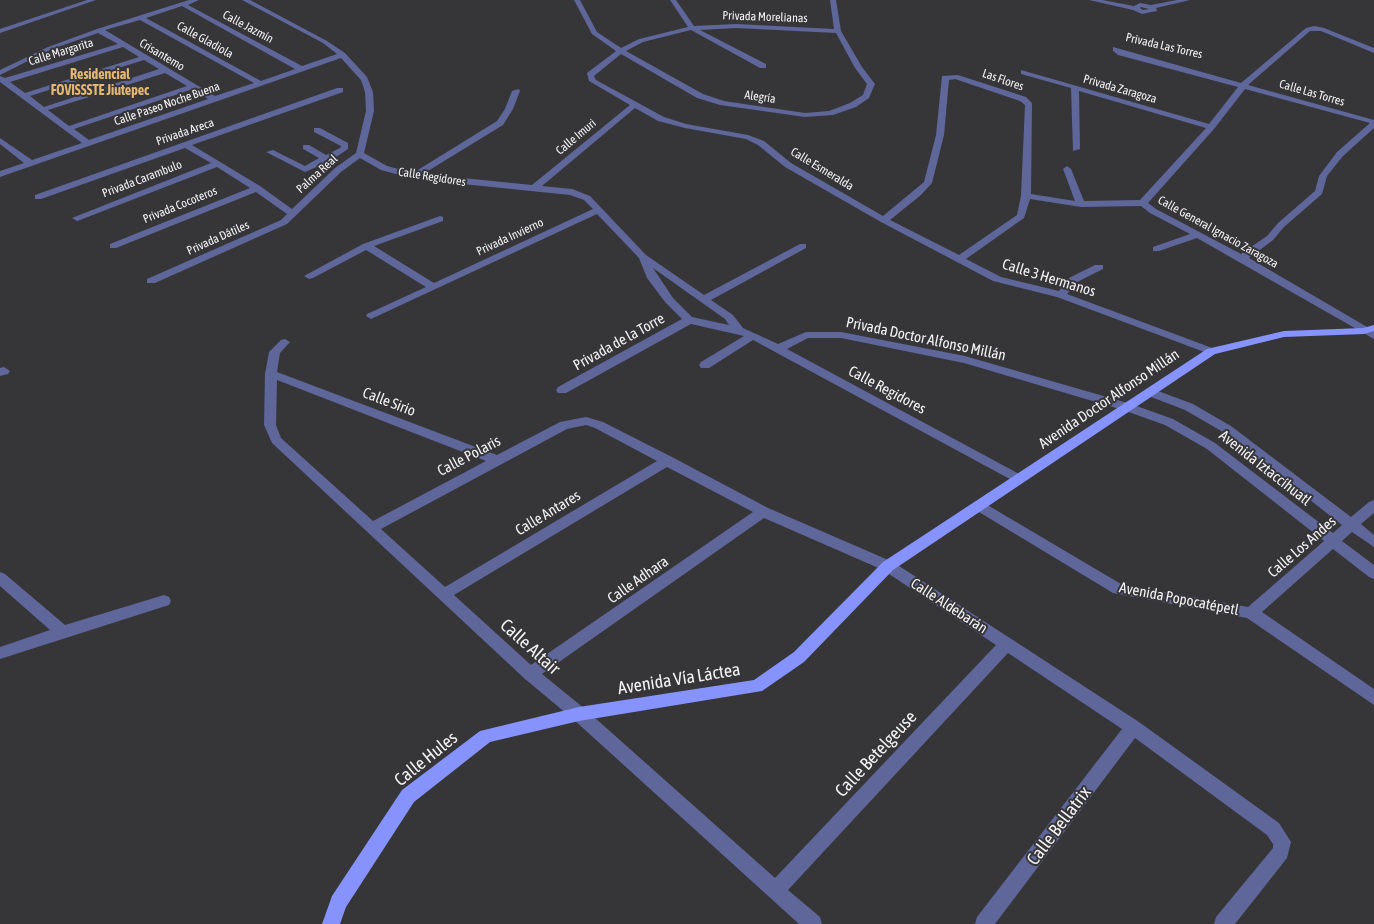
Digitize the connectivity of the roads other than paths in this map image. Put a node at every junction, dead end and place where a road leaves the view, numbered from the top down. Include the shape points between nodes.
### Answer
1 (93, 0) edge
2 (196, 0) edge
3 (245, 0) edge
4 (578, 0) edge
5 (673, 0) edge
6 (833, 0) edge
7 (1092, 0) edge
8 (1187, 0) edge
9 (182, 4) junction
10 (140, 17) junction
11 (692, 28) junction
12 (99, 30) junction
13 (0, 31) edge
14 (838, 31) junction
15 (123, 45) junction
16 (621, 51) junction
17 (1374, 52) edge
18 (342, 55) junction
19 (144, 58) junction
20 (763, 66) dead end
21 (165, 70) junction
22 (303, 70) junction
23 (1024, 72) dead end
24 (0, 73) edge
25 (2, 79) edge
26 (260, 83) junction
27 (1246, 83) junction
28 (192, 87) junction
29 (1075, 88) junction
30 (340, 90) dead end
31 (516, 91) dead end
32 (23, 96) junction
33 (214, 99) junction
34 (635, 104) junction
35 (42, 110) junction
36 (1374, 116) edge
37 (1374, 123) edge
38 (1211, 126) junction
39 (67, 129) junction
40 (318, 130) dead end
41 (0, 140) edge
42 (87, 144) junction
43 (186, 145) junction
44 (306, 147) dead end
45 (1076, 149) dead end
46 (270, 152) dead end
47 (360, 154) junction
48 (327, 159) junction
49 (30, 163) junction
50 (217, 164) junction
51 (318, 164) junction
52 (338, 170) junction
53 (1067, 170) dead end
54 (0, 174) edge
55 (414, 176) junction
56 (256, 188) junction
57 (533, 189) junction
58 (38, 196) dead end
59 (1026, 196) junction
60 (1144, 203) junction
61 (1081, 204) junction
62 (598, 210) junction
63 (292, 214) junction
64 (77, 218) dead end
65 (440, 219) dead end
66 (884, 220) junction
67 (1197, 235) junction
68 (114, 246) dead end
69 (366, 246) junction
70 (802, 246) dead end
71 (1156, 249) dead end
72 (643, 257) junction
73 (1242, 258) junction
74 (960, 259) junction
75 (1099, 267) dead end
76 (308, 276) dead end
77 (151, 281) dead end
78 (432, 286) junction
79 (1061, 294) junction
80 (704, 299) junction
81 (371, 316) dead end
82 (689, 320) junction
83 (739, 330) junction
84 (1371, 332) edge
85 (753, 335) junction
86 (284, 342) dead end
87 (776, 349) junction
88 (1211, 351) junction
89 (705, 365) dead end
90 (271, 374) junction
91 (562, 390) dead end
92 (1150, 392) junction
93 (1127, 407) junction
94 (586, 421) joint
95 (496, 460) junction
96 (668, 460) junction
97 (1019, 479) junction
98 (978, 506) junction
99 (1374, 506) edge
100 (763, 512) junction
101 (1352, 525) junction
102 (371, 528) junction
103 (1333, 541) junction
104 (1374, 542) edge
105 (888, 566) junction
106 (1374, 573) edge
107 (0, 578) edge
108 (445, 594) junction
109 (164, 601) dead end
110 (1251, 613) junction
111 (62, 632) junction
112 (1007, 644) junction
113 (0, 654) edge
114 (530, 674) junction
115 (1374, 698) edge
116 (579, 714) junction
117 (1133, 727) junction
118 (775, 891) junction
119 (331, 924) edge
120 (813, 924) edge
121 (984, 924) edge
122 (1223, 924) edge

1 - 13 street
2 - 9 street
3 - 18 street via 325,42
4 - 16 street, Alegría via 594,33
5 - 11 street
6 - 14 street, Alegría
7 - 8 street via 1142,12 1155,10 1151,7
9 - 10 street
9 - 22 street, Calle Jazmín
10 - 12 street
10 - 26 street, Calle Gladiola
11 - 14 street, Privada Morelianas via 736,26
11 - 16 street, Privada Morelianas via 641,40
11 - 20 street
12 - 15 street, Crisantemo
12 - 24 street via 50,48
14 - 16 street, Alegría via 872,84 866,96 853,106 830,113 805,115 712,100
15 - 19 street, Crisantemo
15 - 25 street, Calle Margarita
16 - 34 street, Calle Esmeralda via 590,75 593,81
17 - 27 street, Calle General Ignacio Zaragoza via 1322,29 1308,29
18 - 22 street, Calle Paseo Noche Buena
18 - 47 street via 364,80 369,92 370,111
19 - 21 street, Crisantemo
19 - 32 street
21 - 28 street, Crisantemo
21 - 35 street
22 - 26 street, Calle Paseo Noche Buena
23 - 29 street, Privada Zaragoza
25 - 32 street
26 - 33 street, Calle Paseo Noche Buena
27 - 27 street, Privada Las Torres via 1125,48 1116,49 1121,53
27 - 36 street, Calle Las Torres
27 - 37 street, Calle Las Torres
27 - 38 street, Calle General Ignacio Zaragoza
28 - 33 street, Crisantemo
28 - 39 street
29 - 38 street, Privada Zaragoza
29 - 45 street
30 - 43 street, Privada Areca
31 - 55 street via 500,123
32 - 35 street
33 - 42 street, Calle Paseo Noche Buena
34 - 57 street, Calle Imuri
34 - 66 street, Calle Esmeralda via 662,119 684,126 748,137 761,143 788,165
35 - 39 street
37 - 73 street via 1340,154 1323,176 1319,192 1270,238
38 - 60 street, Calle General Ignacio Zaragoza
39 - 42 street
40 - 48 street via 345,145 344,149
41 - 49 street
42 - 49 street, Calle Paseo Noche Buena
43 - 50 street
43 - 58 street, Privada Areca
44 - 48 street
46 - 51 street via 302,169
47 - 52 street, Palma Real
47 - 55 street, Calle Regidores via 384,168
48 - 51 street
49 - 54 street, Calle Paseo Noche Buena
50 - 56 street
50 - 64 street, Privada Carambulo
51 - 52 street
52 - 63 street, Palma Real
53 - 61 street
55 - 57 street, Calle Regidores
56 - 63 street
56 - 68 street, Privada Cocoteros
57 - 62 street, Calle Regidores via 572,192 587,198
59 - 61 street
59 - 66 street, Las Flores via 1029,105 1017,96 949,77 945,78 940,135 928,183
59 - 74 street, Las Flores via 1021,216
60 - 61 street
60 - 67 street, Calle General Ignacio Zaragoza
62 - 72 street, Calle Regidores
62 - 78 street, Privada Invierno
63 - 77 street, Privada Dátiles via 284,222
65 - 69 street
66 - 74 street, Calle 3 Hermanos
67 - 71 street
67 - 73 street, Calle General Ignacio Zaragoza
69 - 76 street
69 - 78 street
70 - 80 street
72 - 80 street, Calle Regidores
72 - 82 street, Calle Regidores via 651,276
73 - 84 street, Calle General Ignacio Zaragoza
74 - 79 street, Calle 3 Hermanos via 997,279
75 - 79 street via 1073,280
78 - 81 street, Privada Invierno
79 - 88 street, Calle 3 Hermanos
80 - 83 street, Calle Regidores via 729,317
82 - 83 street, Calle Regidores
82 - 91 street, Privada de la Torre
83 - 85 street, Calle Regidores
84 - 88 main road, Avenida Doctor Alfonso Millán via 1284,334
85 - 87 street, Calle Regidores
85 - 89 street
86 - 90 street, Calle Altair via 275,352
87 - 93 street, Privada Doctor Alfonso Millán via 806,336 842,335 965,360
87 - 97 street, Calle Regidores
88 - 92 main road, Avenida Doctor Alfonso Millán
90 - 95 street, Calle Sirio
90 - 102 street, Calle Altair via 270,425 276,440
92 - 93 main road, Avenida Doctor Alfonso Millán
92 - 101 street, Avenida Iztaccíhuatl via 1189,406 1227,429
93 - 97 main road, Avenida Doctor Alfonso Millán
93 - 103 street, Avenida Iztaccíhuatl via 1168,422 1211,446
94 - 95 street, Calle Polaris via 564,425
94 - 96 street, Calle Aldebarán
95 - 102 street, Calle Polaris
96 - 100 street, Calle Aldebarán
96 - 108 street, Calle Antares
97 - 98 main road, Avenida Doctor Alfonso Millán
98 - 105 main road, Avenida Doctor Alfonso Millán
98 - 110 street, Avenida Popocatépetl via 1118,589
99 - 101 street, Calle Los Andes
100 - 105 street, Calle Aldebarán
100 - 114 street, Calle Adhara
101 - 103 street, Calle Los Andes
101 - 104 street, Avenida Iztaccíhuatl
102 - 108 street, Calle Altair
103 - 106 street, Avenida Iztaccíhuatl
103 - 110 street, Calle Los Andes
105 - 112 street, Calle Aldebarán
105 - 116 main road, Avenida Vía Láctea via 799,658 757,686
107 - 111 street
108 - 114 street, Calle Altair
109 - 111 street
110 - 115 street, Avenida Popocatépetl
111 - 113 street
112 - 117 street, Calle Aldebarán
112 - 118 street, Calle Betelgeuse
114 - 116 street, Calle Altair
116 - 118 street, Calle Altair
116 - 119 main road, Calle Hules via 486,736 408,796 338,902
117 - 121 street, Calle Bellatrix
117 - 122 street, Calle Aldebarán via 1273,829 1282,842 1281,852
118 - 120 street, Calle Altair

